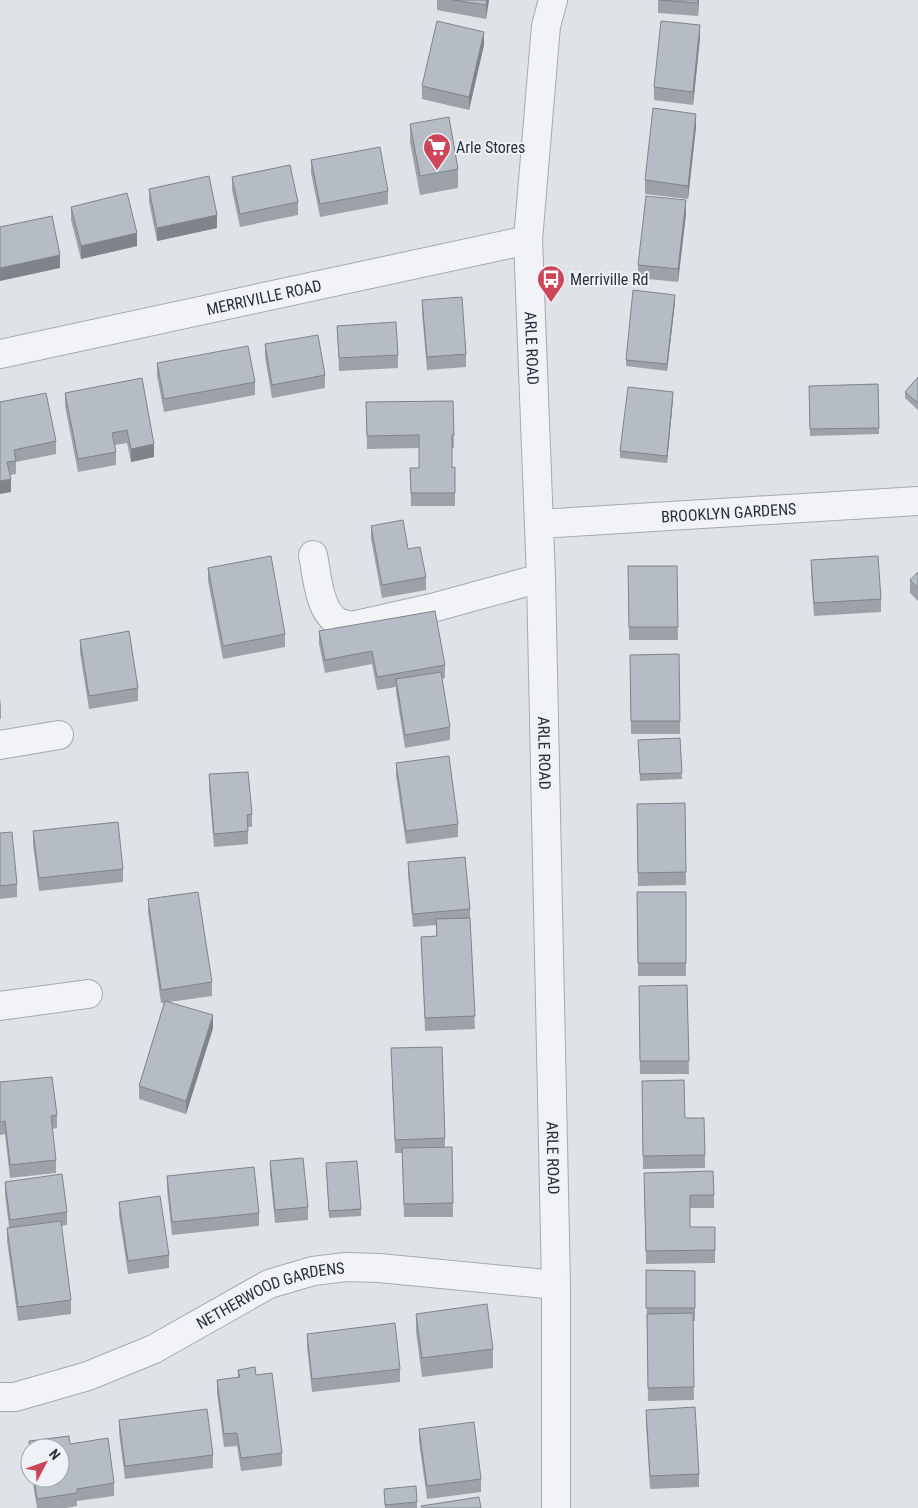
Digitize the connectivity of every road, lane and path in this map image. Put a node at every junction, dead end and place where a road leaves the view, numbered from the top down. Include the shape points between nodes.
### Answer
1 (553, 0) edge
2 (528, 240) junction
3 (0, 354) edge
4 (918, 502) edge
5 (539, 524) junction
6 (313, 555) dead end
7 (541, 578) junction
8 (59, 735) dead end
9 (0, 745) edge
10 (88, 994) dead end
11 (0, 1006) edge
12 (556, 1285) junction
13 (0, 1397) edge
14 (556, 1508) edge

1 - 2 street, ARLE ROAD via 546,26
2 - 3 street, MERRIVILLE ROAD
2 - 5 street, ARLE ROAD
4 - 5 street, BROOKLYN GARDENS
5 - 7 street, ARLE ROAD
6 - 7 street via 325,608 339,623 352,626
7 - 12 street, ARLE ROAD
8 - 9 street
10 - 11 street
12 - 13 street, NETHERWOOD GARDENS via 379,1268 313,1271 269,1284 154,1349 88,1376 15,1397
12 - 14 street, ARLE ROAD

